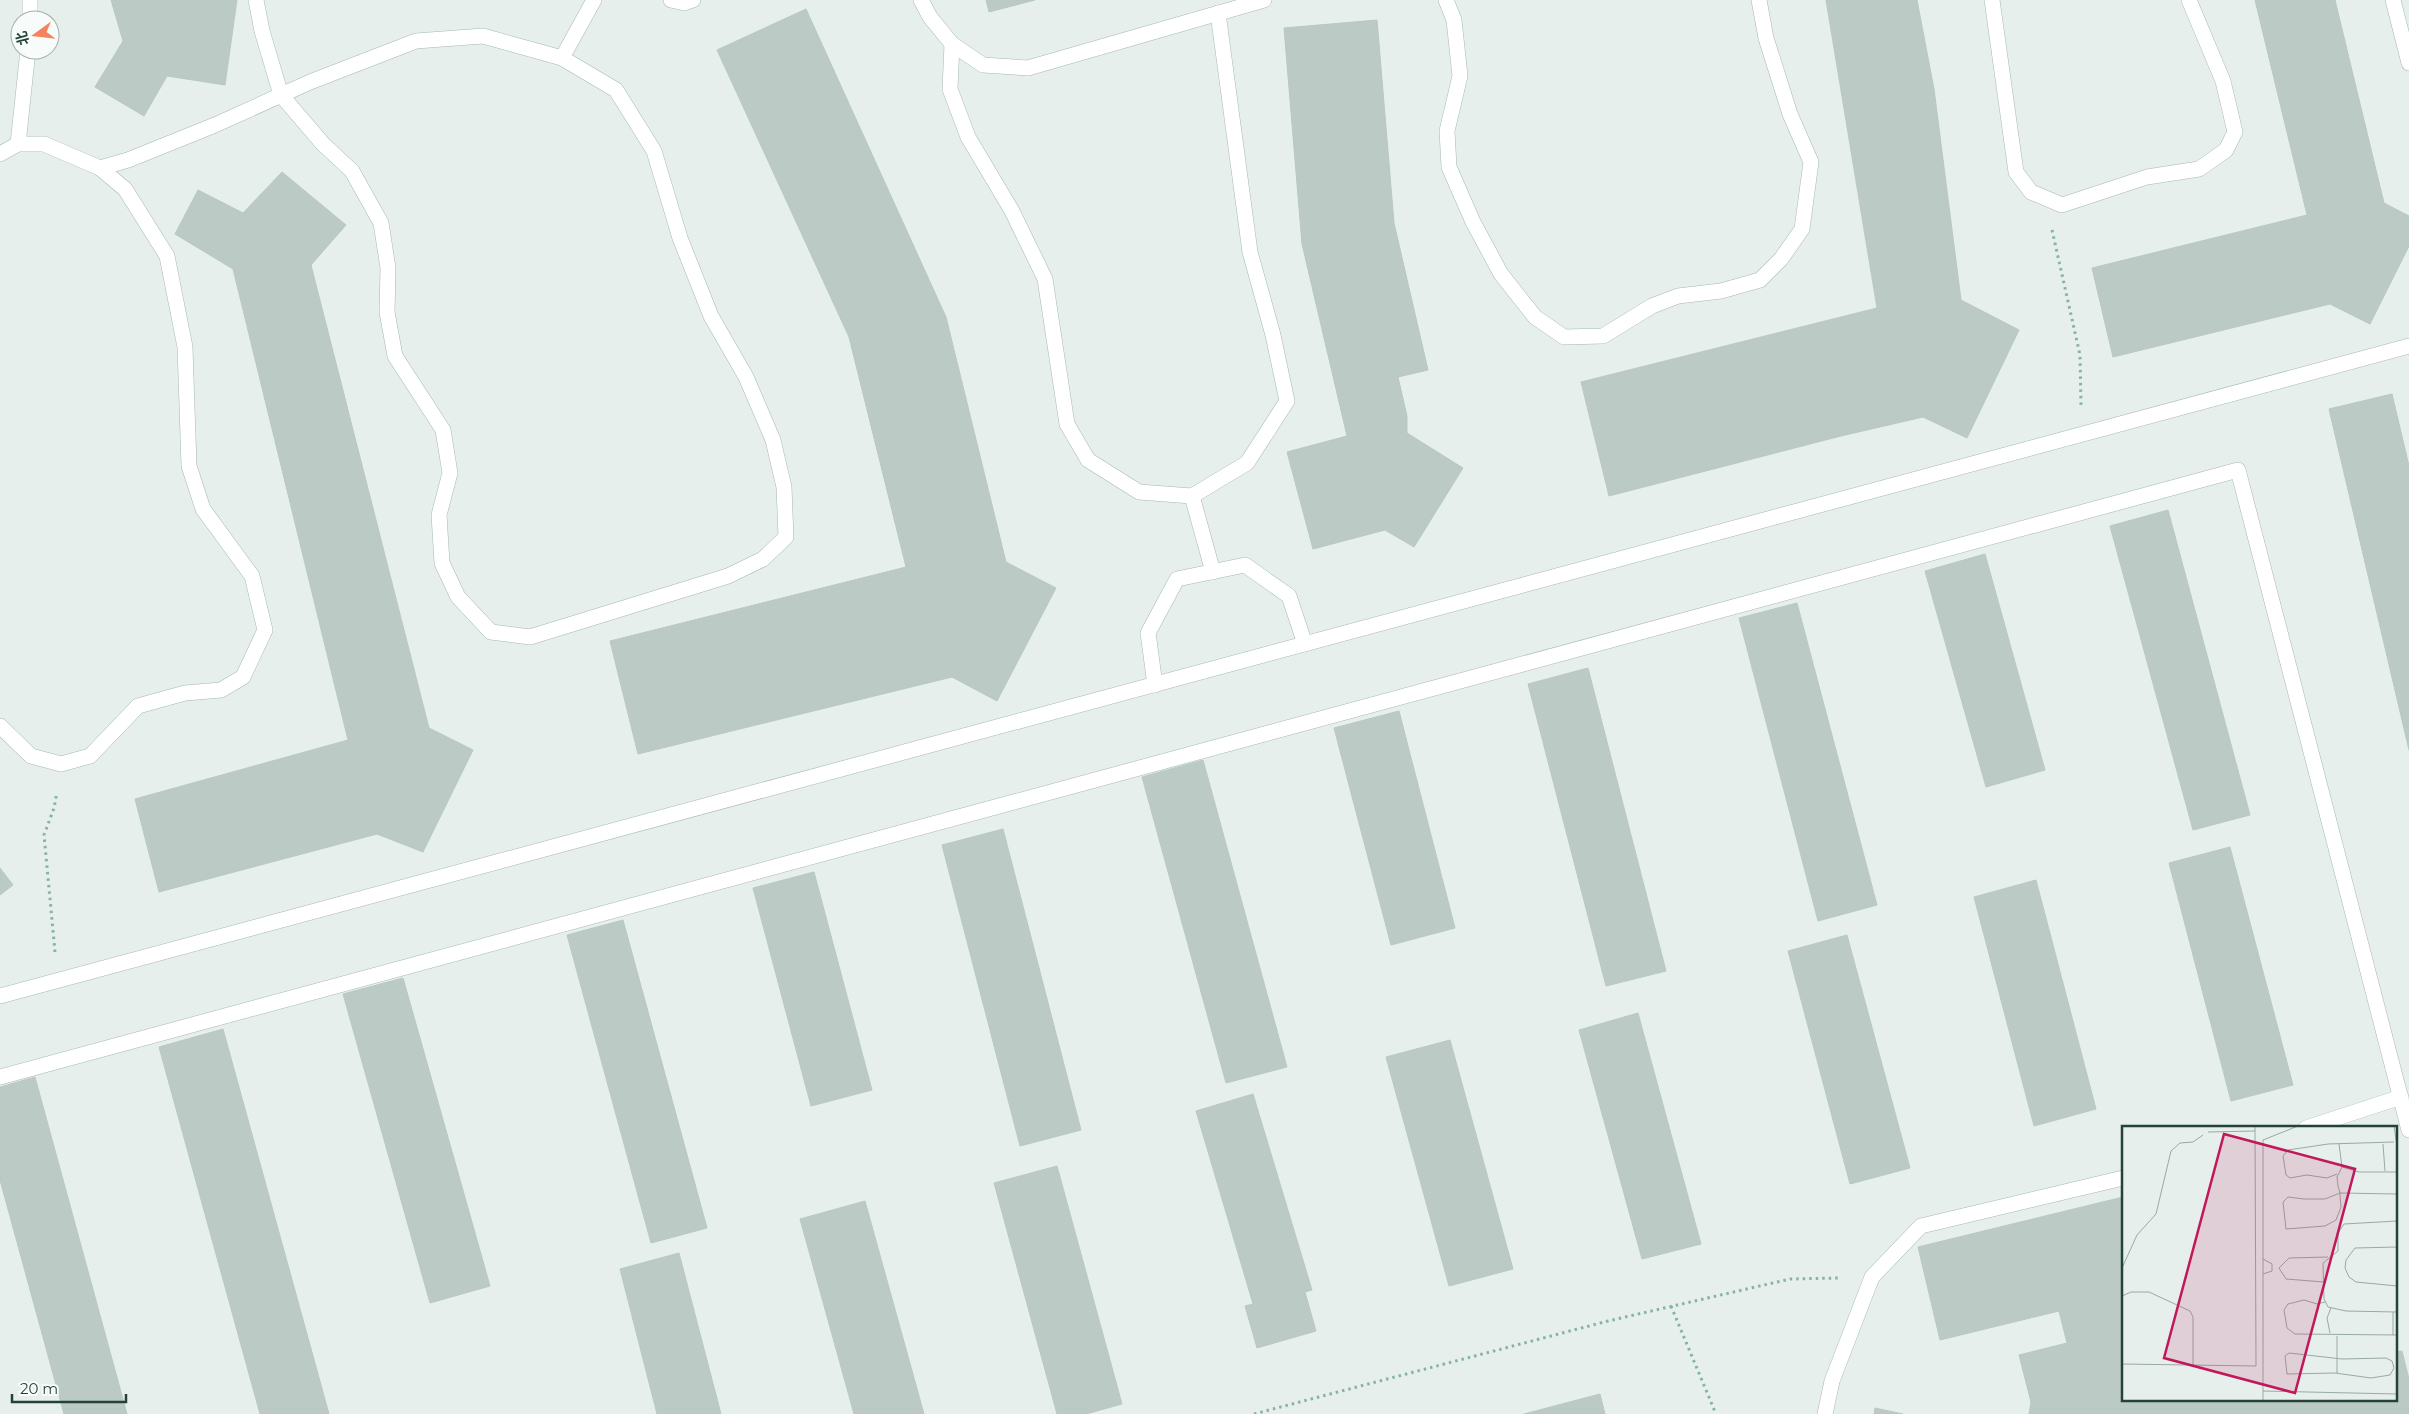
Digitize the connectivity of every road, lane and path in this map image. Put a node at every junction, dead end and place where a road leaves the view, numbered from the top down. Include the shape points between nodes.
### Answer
1 (256, 0) edge
2 (594, 0) edge
3 (671, 0) edge
4 (693, 0) edge
5 (921, 0) edge
6 (1264, 0) edge
7 (1446, 0) edge
8 (1759, 0) edge
9 (1992, 0) edge
10 (2189, 0) edge
11 (2393, 0) edge
12 (1218, 13) junction
13 (952, 44) junction
14 (562, 58) junction
15 (27, 60) edge
16 (2409, 63) edge
17 (281, 95) junction
18 (18, 144) junction
19 (0, 154) edge
20 (100, 168) junction
21 (2062, 205) junction
22 (2409, 346) edge
23 (2082, 434) junction
24 (1192, 496) junction
25 (1212, 572) junction
26 (1305, 644) junction
27 (1155, 684) junction
28 (0, 726) edge
29 (62, 764) junction
30 (58, 980) junction
31 (0, 996) edge
32 (0, 1077) edge
33 (2400, 1098) junction
34 (2312, 1126) edge
35 (2409, 1130) edge
36 (2122, 1178) edge
37 (1872, 1277) junction
38 (1672, 1306) junction
39 (1254, 1414) edge
40 (1716, 1414) edge
41 (1825, 1414) edge

1 - 17 lane
2 - 14 lane
3 - 4 lane via 684,3
5 - 13 lane
6 - 12 lane
7 - 8 lane via 1454,20 1460,76 1447,131 1449,167 1501,274 1535,317 1564,337 1603,336 1652,306 1678,296 1721,291 1760,280 1781,259 1802,229 1811,162 1790,114 1766,38
9 - 21 lane via 2016,172 2031,192
10 - 21 lane via 2223,81 2235,132 2226,150 2199,169 2147,177
11 - 16 lane
12 - 13 lane via 1028,68 983,65
12 - 24 lane via 1250,252 1274,335 1287,401 1247,463
13 - 24 lane via 950,89 968,137 1012,211 1045,279 1067,424 1088,460 1139,492
14 - 17 lane via 483,36 416,42
14 - 17 lane via 616,90 654,151 680,238 711,316 746,377 774,440 784,487 786,537 764,559 728,576 530,637 491,632 458,597 442,563 439,516 450,473 443,430 395,356 387,312 388,268 381,223 352,171 323,144
15 - 18 lane
17 - 20 lane via 163,146
18 - 19 lane
18 - 20 lane via 44,144
20 - 29 lane via 125,189 167,256 185,348 189,466 203,509 252,576 265,630 243,677 221,690 185,693 138,706 90,756
21 - 23 path via 2051,227 2080,355
22 - 23 lane
23 - 26 lane
24 - 25 lane
25 - 26 lane via 1245,564 1289,596
25 - 27 lane via 1176,579 1148,633
26 - 27 lane
27 - 30 lane
28 - 29 lane via 31,756
29 - 30 path via 54,808 44,834
30 - 31 lane
32 - 33 lane via 2238,470
33 - 34 lane
33 - 35 lane
36 - 37 lane via 1921,1226
37 - 38 path via 1790,1279
37 - 41 lane via 1832,1381
38 - 39 path
38 - 40 path

